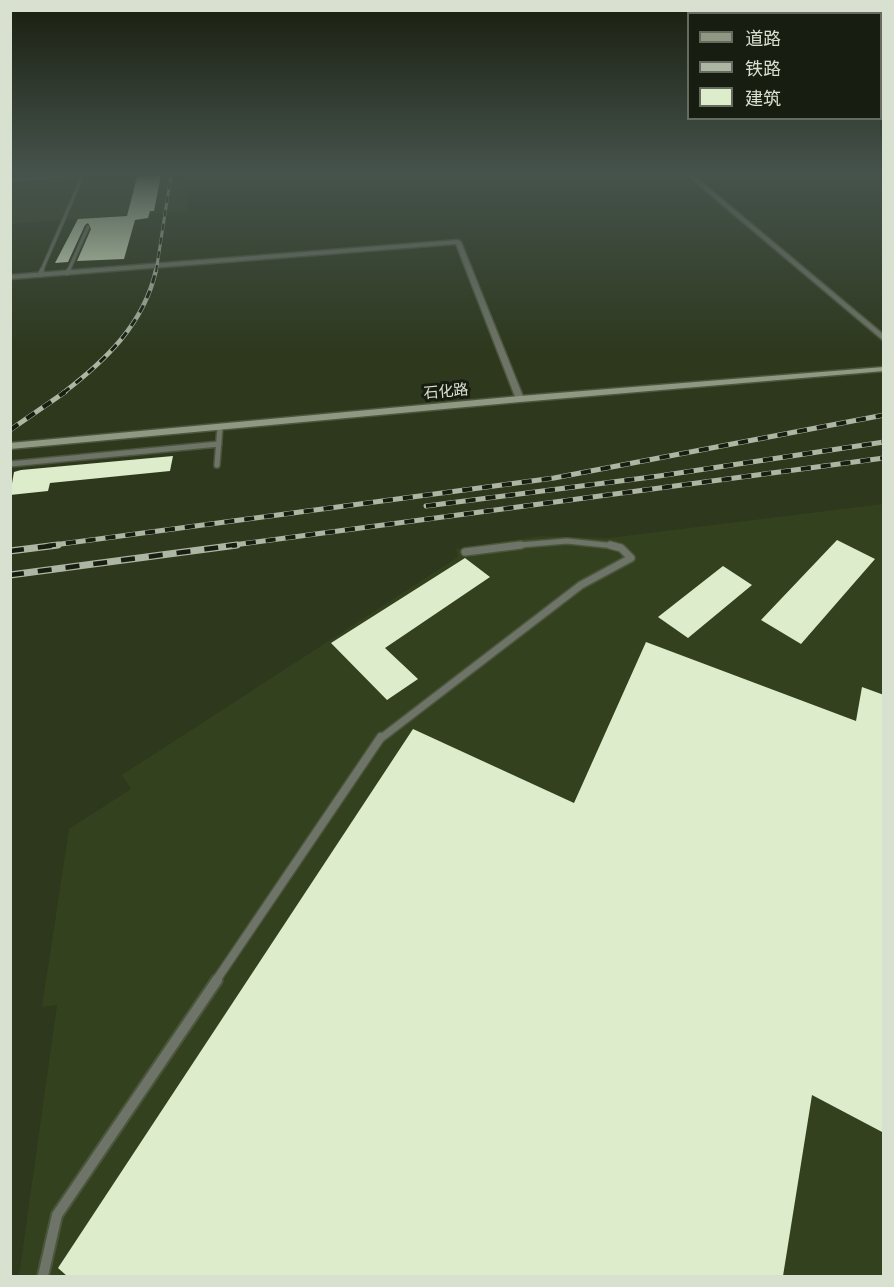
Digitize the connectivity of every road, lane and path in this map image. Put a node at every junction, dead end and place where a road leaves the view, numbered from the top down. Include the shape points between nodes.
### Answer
1 (57, 235) edge
2 (85, 235) edge
3 (761, 235) edge
4 (66, 273) junction
5 (40, 275) junction
6 (10, 277) edge
7 (884, 339) edge
8 (884, 369) edge
9 (520, 399) junction
10 (220, 427) junction
11 (219, 444) junction
12 (10, 446) edge
13 (10, 464) edge
14 (218, 465) dead end
15 (465, 552) dead end
16 (43, 1276) edge

1 - 5 lane
2 - 4 lane
3 - 7 street
4 - 5 street
4 - 9 street via 458,242
5 - 6 street
8 - 9 street, 石化路
9 - 10 street, 石化路
10 - 11 lane
10 - 12 street, 石化路
11 - 13 lane
11 - 14 lane
15 - 16 lane via 516,544 593,543 621,548 631,558 580,585 383,735 57,1215

